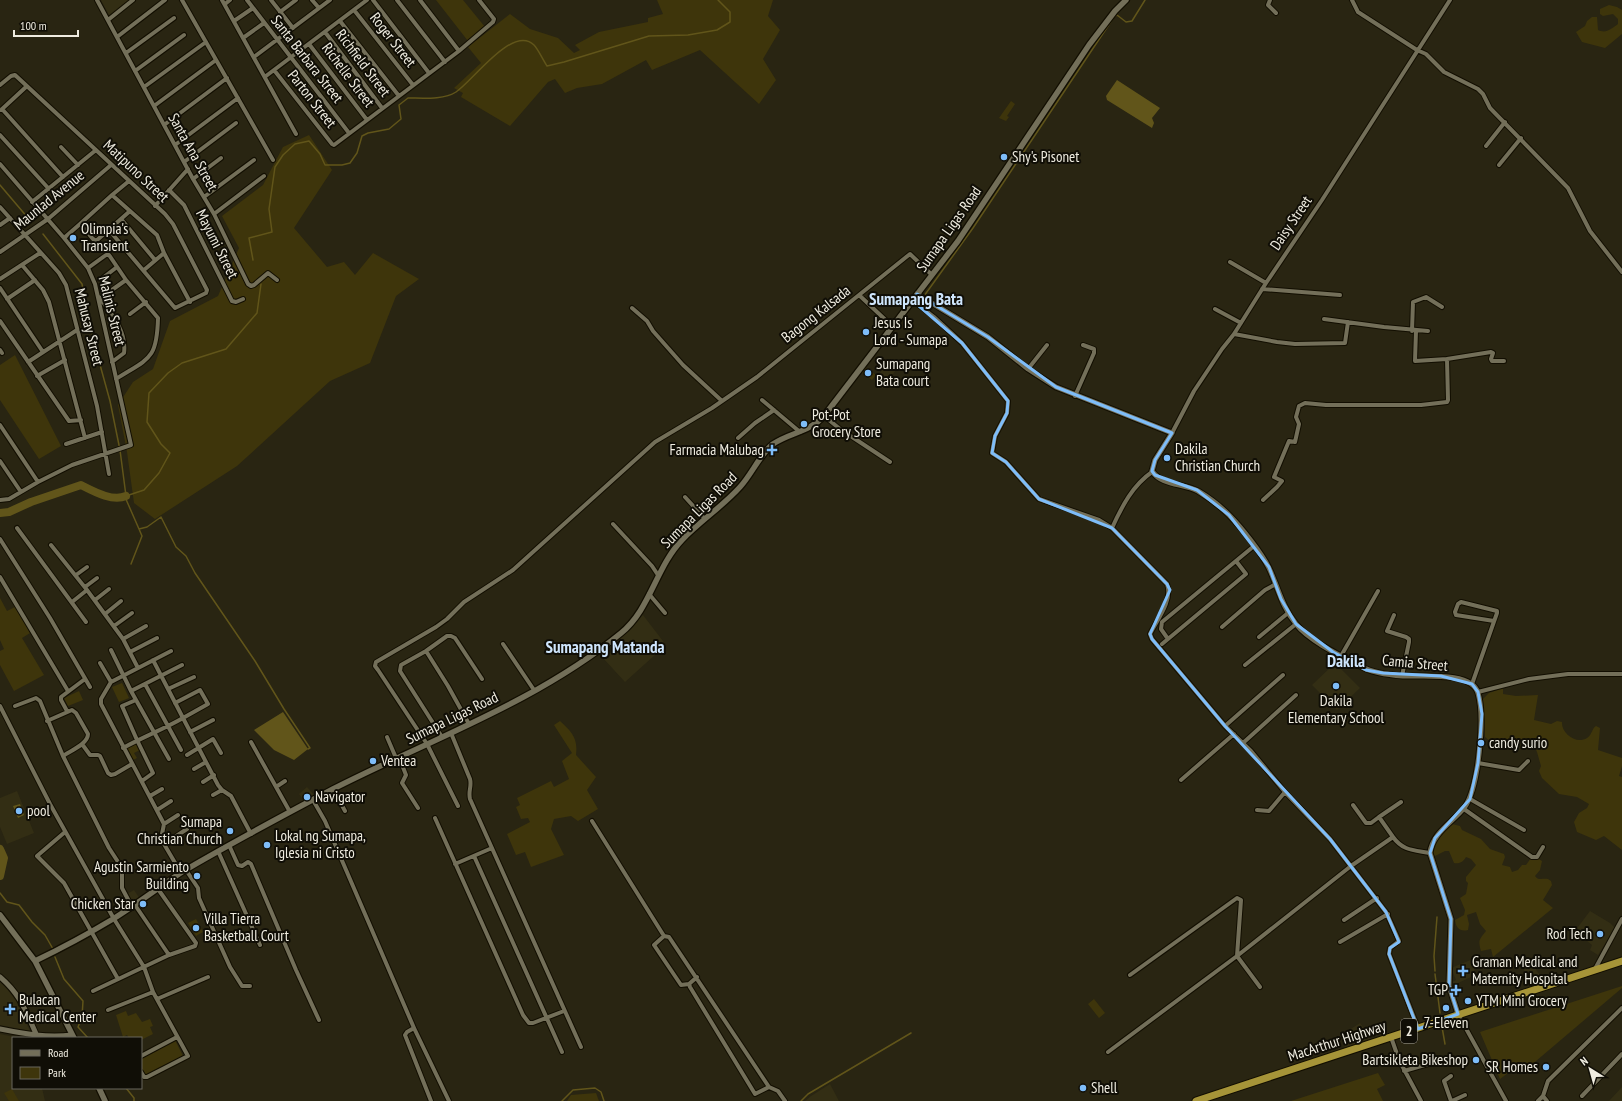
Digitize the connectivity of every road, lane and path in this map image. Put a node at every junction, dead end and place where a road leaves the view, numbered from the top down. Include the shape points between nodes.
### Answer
1 (97, 0) edge
2 (133, 0) edge
3 (165, 0) edge
4 (182, 0) edge
5 (230, 0) edge
6 (247, 0) edge
7 (271, 0) edge
8 (296, 0) edge
9 (312, 0) edge
10 (330, 0) edge
11 (367, 0) edge
12 (373, 0) edge
13 (397, 0) edge
14 (420, 0) edge
15 (479, 0) edge
16 (1126, 0) edge
17 (1270, 0) edge
18 (1352, 0) edge
19 (1450, 0) edge
20 (223, 2) edge
21 (253, 8) junction
22 (319, 8) junction
23 (354, 10) junction
24 (280, 12) junction
25 (1276, 13) dead end
26 (174, 18) dead end
27 (108, 20) junction
28 (234, 21) junction
29 (340, 21) junction
30 (264, 23) junction
31 (293, 28) junction
32 (325, 32) junction
33 (184, 35) dead end
34 (117, 36) junction
35 (243, 38) junction
36 (277, 40) junction
37 (206, 42) junction
38 (310, 44) junction
39 (1416, 50) junction
40 (459, 51) junction
41 (126, 54) junction
42 (254, 57) junction
43 (290, 58) junction
44 (216, 60) junction
45 (445, 62) junction
46 (274, 70) junction
47 (135, 71) junction
48 (429, 73) junction
49 (266, 76) junction
50 (227, 78) junction
51 (0, 86) edge
52 (27, 86) junction
53 (413, 86) junction
54 (144, 87) junction
55 (399, 96) junction
56 (238, 98) junction
57 (154, 106) junction
58 (382, 108) junction
59 (1, 110) edge
60 (367, 120) junction
61 (1504, 122) junction
62 (236, 123) dead end
63 (164, 125) junction
64 (349, 133) junction
65 (296, 134) dead end
66 (0, 135) edge
67 (1521, 138) junction
68 (175, 145) junction
69 (1486, 146) dead end
70 (61, 147) dead end
71 (96, 150) junction
72 (221, 158) dead end
73 (254, 160) dead end
74 (273, 160) dead end
75 (184, 162) junction
76 (0, 164) edge
77 (78, 164) junction
78 (111, 165) junction
79 (1499, 165) dead end
80 (188, 169) junction
81 (264, 176) dead end
82 (63, 177) junction
83 (193, 179) junction
84 (129, 181) junction
85 (49, 189) junction
86 (169, 190) junction
87 (112, 195) junction
88 (204, 197) junction
89 (32, 202) junction
90 (155, 206) junction
91 (0, 207) edge
92 (130, 211) junction
93 (214, 214) junction
94 (10, 218) junction
95 (48, 219) junction
96 (121, 219) junction
97 (80, 224) junction
98 (0, 225) edge
99 (109, 230) junction
100 (26, 235) junction
101 (64, 238) junction
102 (0, 252) edge
103 (40, 253) junction
104 (164, 253) junction
105 (155, 260) junction
106 (1230, 262) dead end
107 (22, 265) junction
108 (117, 267) junction
109 (88, 268) junction
110 (144, 270) junction
111 (1622, 272) edge
112 (932, 275) junction
113 (104, 277) dead end
114 (0, 279) edge
115 (35, 280) junction
116 (126, 280) junction
117 (276, 280) dead end
118 (1266, 283) junction
119 (0, 288) edge
120 (1262, 289) junction
121 (109, 292) dead end
122 (917, 294) junction
123 (97, 295) junction
124 (859, 295) junction
125 (1340, 295) dead end
126 (7, 299) junction
127 (243, 299) dead end
128 (912, 300) junction
129 (146, 302) junction
130 (190, 302) junction
131 (1442, 306) dead end
132 (632, 308) dead end
133 (1215, 309) dead end
134 (130, 314) dead end
135 (1324, 319) dead end
136 (0, 321) edge
137 (1348, 322) junction
138 (1241, 323) junction
139 (893, 327) junction
140 (77, 330) junction
141 (1414, 331) junction
142 (1428, 331) dead end
143 (1234, 334) junction
144 (60, 341) junction
145 (1047, 345) dead end
146 (1083, 345) dead end
147 (43, 352) junction
148 (1447, 359) junction
149 (65, 360) junction
150 (1504, 361) dead end
151 (28, 362) junction
152 (112, 362) junction
153 (1028, 369) junction
154 (37, 376) junction
155 (116, 379) junction
156 (1075, 396) junction
157 (762, 400) dead end
158 (722, 401) junction
159 (774, 410) junction
160 (824, 416) junction
161 (81, 420) junction
162 (0, 425) edge
163 (102, 432) junction
164 (800, 432) junction
165 (1172, 433) junction
166 (85, 438) junction
167 (738, 438) dead end
168 (66, 444) dead end
169 (105, 454) junction
170 (0, 461) edge
171 (890, 462) dead end
172 (1152, 472) junction
173 (109, 474) dead end
174 (38, 482) junction
175 (21, 492) junction
176 (685, 498) dead end
177 (0, 500) edge
178 (1262, 500) dead end
179 (705, 519) junction
180 (613, 524) dead end
181 (17, 528) dead end
182 (1112, 528) junction
183 (0, 539) edge
184 (51, 545) dead end
185 (1254, 546) junction
186 (1236, 561) junction
187 (87, 567) dead end
188 (76, 575) junction
189 (658, 575) junction
190 (0, 577) edge
191 (98, 578) dead end
192 (1276, 584) junction
193 (86, 589) junction
194 (109, 589) dead end
195 (1378, 591) dead end
196 (649, 594) junction
197 (95, 600) junction
198 (121, 601) dead end
199 (72, 602) junction
200 (132, 613) dead end
201 (665, 613) dead end
202 (1288, 613) junction
203 (105, 614) junction
204 (1394, 615) dead end
205 (1494, 621) junction
206 (86, 622) dead end
207 (1296, 624) junction
208 (114, 626) junction
209 (146, 626) dead end
210 (1222, 627) dead end
211 (1259, 637) dead end
212 (123, 638) junction
213 (157, 638) dead end
214 (1168, 639) junction
215 (503, 644) dead end
216 (1162, 644) dead end
217 (111, 650) dead end
218 (170, 651) dead end
219 (426, 651) junction
220 (130, 652) junction
221 (1341, 656) junction
222 (153, 660) junction
223 (100, 663) dead end
224 (182, 665) dead end
225 (1245, 665) dead end
226 (138, 668) junction
227 (1622, 674) edge
228 (123, 675) junction
229 (1283, 675) dead end
230 (161, 676) junction
231 (1402, 676) junction
232 (194, 677) dead end
233 (85, 679) junction
234 (482, 679) dead end
235 (111, 682) junction
236 (145, 684) junction
237 (1472, 684) junction
238 (90, 687) dead end
239 (168, 689) junction
240 (534, 690) junction
241 (68, 691) junction
242 (131, 691) junction
243 (1478, 692) junction
244 (1296, 695) dead end
245 (136, 700) junction
246 (175, 703) junction
247 (0, 706) edge
248 (15, 706) dead end
249 (67, 711) junction
250 (183, 718) junction
251 (213, 720) dead end
252 (48, 721) junction
253 (469, 724) junction
254 (169, 726) junction
255 (1226, 726) junction
256 (190, 732) junction
257 (451, 732) junction
258 (154, 733) junction
259 (1234, 734) junction
260 (387, 737) dead end
261 (442, 737) junction
262 (137, 740) junction
263 (251, 742) dead end
264 (1243, 743) junction
265 (82, 744) junction
266 (427, 744) junction
267 (124, 748) junction
268 (199, 748) junction
269 (181, 750) dead end
270 (221, 753) dead end
271 (187, 755) dead end
272 (63, 756) junction
273 (397, 758) junction
274 (169, 759) dead end
275 (1528, 761) dead end
276 (206, 762) junction
277 (1478, 763) junction
278 (132, 764) junction
279 (194, 769) dead end
280 (214, 776) junction
281 (1181, 780) dead end
282 (142, 781) junction
283 (285, 781) dead end
284 (203, 782) dead end
285 (276, 787) junction
286 (162, 789) dead end
287 (333, 789) junction
288 (222, 790) junction
289 (1285, 792) junction
290 (213, 795) dead end
291 (150, 796) junction
292 (1470, 799) junction
293 (314, 800) junction
294 (171, 801) dead end
295 (1401, 802) dead end
296 (1353, 805) dead end
297 (458, 806) dead end
298 (418, 808) dead end
299 (1464, 809) junction
300 (157, 810) junction
301 (1258, 810) dead end
302 (345, 811) dead end
303 (290, 812) junction
304 (178, 815) dead end
305 (1379, 817) junction
306 (435, 818) dead end
307 (592, 822) dead end
308 (164, 824) junction
309 (187, 829) dead end
310 (1524, 830) dead end
311 (65, 832) junction
312 (251, 834) junction
313 (1393, 837) junction
314 (164, 844) junction
315 (229, 845) junction
316 (1543, 847) dead end
317 (492, 848) junction
318 (218, 851) junction
319 (1430, 853) junction
320 (474, 856) junction
321 (455, 864) junction
322 (1351, 866) junction
323 (184, 872) junction
324 (158, 889) junction
325 (1377, 898) junction
326 (133, 906) junction
327 (1388, 914) junction
328 (0, 915) edge
329 (114, 919) junction
330 (1622, 919) edge
331 (1344, 920) dead end
332 (90, 932) junction
333 (664, 936) junction
334 (1340, 942) dead end
335 (260, 945) dead end
336 (169, 955) junction
337 (1237, 956) junction
338 (35, 961) junction
339 (1622, 962) edge
340 (144, 967) junction
341 (1595, 970) junction
342 (1130, 976) dead end
343 (0, 977) edge
344 (208, 977) dead end
345 (697, 977) junction
346 (118, 979) junction
347 (689, 984) junction
348 (250, 986) dead end
349 (1260, 987) dead end
350 (93, 991) dead end
351 (153, 992) junction
352 (157, 999) junction
353 (1622, 1008) edge
354 (108, 1010) dead end
355 (564, 1011) junction
356 (1458, 1014) junction
357 (548, 1018) junction
358 (319, 1020) dead end
359 (414, 1028) junction
360 (1418, 1028) junction
361 (0, 1029) edge
362 (37, 1036) junction
363 (73, 1036) edge
364 (178, 1037) junction
365 (1391, 1037) junction
366 (581, 1047) dead end
367 (562, 1052) dead end
368 (1108, 1052) dead end
369 (1622, 1054) edge
370 (142, 1055) edge
371 (1435, 1062) dead end
372 (1404, 1071) junction
373 (142, 1074) edge
374 (1451, 1076) dead end
375 (769, 1087) junction
376 (99, 1089) edge
377 (1465, 1095) dead end
378 (1542, 1096) junction
379 (1582, 1096) dead end
380 (105, 1101) edge
381 (432, 1101) edge
382 (449, 1101) edge
383 (785, 1101) edge
384 (1196, 1101) edge
385 (1421, 1101) edge
386 (1452, 1101) edge
387 (1506, 1101) edge
388 (1538, 1101) edge
389 (1547, 1101) edge

1 - 27 street, Santa Ana Street
2 - 27 street
3 - 34 street
4 - 37 street
5 - 20 street
6 - 21 street, Santa Barbara Street
7 - 24 street
8 - 24 street
9 - 22 street
10 - 22 street
11 - 23 street
12 - 48 street
13 - 45 street
14 - 40 street
15 - 40 street via 494,22
16 - 112 main road, Sumapa Ligas Road via 1090,45
17 - 25 street via 1268,5
18 - 39 street via 1358,12
19 - 39 street, Daisy Street
20 - 28 street
21 - 28 street
21 - 30 street, Santa Barbara Street
22 - 31 street
23 - 29 street
23 - 53 street, Roger Street
24 - 31 street
26 - 41 street
27 - 34 street, Santa Ana Street
28 - 35 street
29 - 32 street
29 - 55 street
30 - 35 street
30 - 36 street, Santa Barbara Street
31 - 36 street
32 - 38 street
32 - 58 street, Richfield Street
33 - 47 street
34 - 41 street, Santa Ana Street
35 - 42 street
36 - 42 street
36 - 43 street, Santa Barbara Street
37 - 44 street
37 - 54 street
38 - 43 street
38 - 60 street, Richelle Street
39 - 61 street via 1426,54 1444,72 1478,89 1490,108
39 - 118 street, Daisy Street via 1322,200
40 - 45 street
41 - 47 street, Santa Ana Street
42 - 49 street
43 - 46 street
43 - 64 street, Santa Barbara Street
44 - 50 street
44 - 57 street
45 - 48 street
46 - 49 street
46 - 64 street, Parton Street via 332,144 336,144
47 - 54 street, Santa Ana Street
48 - 53 street
49 - 65 street
50 - 56 street
50 - 63 street
51 - 52 street, Matipuno Street via 15,75
52 - 59 street
52 - 71 street, Matipuno Street
53 - 55 street
54 - 57 street, Santa Ana Street
55 - 58 street
56 - 68 street
56 - 74 street
57 - 63 street, Santa Ana Street
58 - 60 street
59 - 82 street
60 - 64 street
61 - 67 street
61 - 69 street
62 - 75 street
63 - 68 street, Santa Ana Street
66 - 85 street
67 - 79 street
67 - 111 street via 1568,188 1590,232
68 - 75 street, Santa Ana Street
70 - 77 street
71 - 77 street
71 - 78 street, Matipuno Street
72 - 83 street
73 - 88 street
75 - 80 street, Santa Ana Street
76 - 89 street, Malinis Street
77 - 82 street
78 - 84 street, Matipuno Street
78 - 95 street, Maunlad Avenue
80 - 83 street, Santa Ana Street
80 - 86 street
81 - 93 street
82 - 85 street
83 - 88 street, Santa Ana Street
84 - 87 street
84 - 90 street, Matipuno Street
85 - 89 street
86 - 90 street
86 - 127 street, Mayumi Street via 184,205 232,301
87 - 92 street
87 - 97 street
88 - 93 street, Santa Ana Street
89 - 95 street, Malinis Street
90 - 130 street, Matipuno Street via 173,224 207,290 204,295
91 - 94 street, Mahusay Street
92 - 96 street
92 - 104 street via 157,235
93 - 117 street, Santa Ana Street via 249,286 254,285 268,272
94 - 98 street
94 - 100 street, Mahusay Street
95 - 100 street, Maunlad Avenue
95 - 101 street, Malinis Street
96 - 99 street
96 - 105 street
97 - 99 street via 94,241
97 - 101 street
99 - 110 street
100 - 102 street, Maunlad Avenue
100 - 103 street, Mahusay Street
101 - 109 street, Malinis Street
103 - 107 street
103 - 140 street, Mahusay Street via 59,273 66,285
104 - 105 street
104 - 130 street
105 - 110 street
106 - 118 street
107 - 114 street
107 - 115 street
108 - 109 street via 107,254
108 - 113 street
108 - 116 street
109 - 123 street, Malinis Street
110 - 130 street via 175,308
112 - 122 main road, Sumapa Ligas Road
112 - 124 street, Bagong Kalsada via 910,254
115 - 126 street
115 - 144 street via 49,302
116 - 121 street
116 - 129 street
118 - 120 street, Daisy Street
119 - 126 street
120 - 125 street
120 - 138 street, Daisy Street
122 - 128 main road, Sumapa Ligas Road
122 - 153 street via 988,337
123 - 152 street, Malinis Street
123 - 152 street via 116,319 123,337 124,353
124 - 139 street
124 - 158 street, Bagong Kalsada via 757,377
126 - 147 street
128 - 139 main road, Sumapa Ligas Road
128 - 182 street via 962,343 1008,401 1007,413 994,436 992,453 1006,462 1038,499 1099,520
129 - 134 street
129 - 155 street via 158,318 158,339 153,353 148,359
131 - 141 street via 1426,297 1413,302
132 - 158 street via 647,321 650,328 683,365
133 - 138 street
135 - 137 street
136 - 151 street
137 - 141 street
137 - 143 street via 1345,343 1295,344
138 - 143 street, Daisy Street
139 - 160 main road, Sumapa Ligas Road
140 - 144 street
140 - 163 street, Mahusay Street
141 - 142 street
141 - 148 street via 1415,361
143 - 165 street, Daisy Street via 1194,391
144 - 147 street
144 - 149 street
145 - 153 street
146 - 156 street via 1094,349 1094,353
147 - 151 street
148 - 150 street via 1491,352 1492,360
148 - 178 street via 1448,400 1445,404 1305,403 1299,406 1296,417 1299,424 1294,442 1289,441 1274,477 1282,481
149 - 154 street
149 - 161 street
151 - 154 street
152 - 155 street, Malinis Street
153 - 156 street via 1056,388
154 - 161 street via 69,421
155 - 169 street, Malinis Street via 131,445
156 - 165 street
157 - 159 street
158 - 266 street, Bagong Kalsada via 655,442 513,570 464,602 436,627 376,662 375,666
159 - 164 street
159 - 167 street
160 - 164 main road, Sumapa Ligas Road via 816,425
160 - 171 street
161 - 166 street
162 - 174 street
163 - 166 street
163 - 169 street, Mahusay Street
164 - 179 main road, Sumapa Ligas Road via 771,446 742,484
165 - 172 street, Daisy Street via 1155,460
166 - 168 street
169 - 173 street, Mahusay Street
169 - 174 street via 72,465
170 - 175 street
172 - 182 street via 1141,480 1123,505
172 - 185 street, Camia Street via 1160,479 1197,490 1215,503 1229,515
174 - 175 street
175 - 177 street via 9,499
176 - 179 street
179 - 189 main road, Sumapa Ligas Road via 675,548
180 - 189 street
181 - 199 street
182 - 255 street via 1168,584 1170,590 1150,634 1152,639
183 - 233 street
184 - 188 street
185 - 186 street
185 - 192 street, Camia Street via 1269,567
186 - 214 street via 1162,622 1160,629
186 - 214 street via 1246,574
187 - 188 street
188 - 193 street
189 - 196 main road, Sumapa Ligas Road
190 - 241 street
191 - 193 street
192 - 202 street, Camia Street
192 - 210 street via 1265,590
193 - 197 street
193 - 199 street
194 - 197 street
195 - 221 street
196 - 201 street
196 - 240 main road, Sumapa Ligas Road via 633,622 622,633 583,662
197 - 203 street
198 - 203 street
199 - 206 street
200 - 208 street
202 - 207 street, Camia Street
202 - 211 street
203 - 208 street
204 - 231 street via 1387,631 1409,639
205 - 205 street via 1497,613 1495,610 1461,602 1454,612 1456,615
205 - 237 street
207 - 221 street, Camia Street
207 - 225 street
208 - 212 street
209 - 212 street
212 - 220 street
213 - 220 street
214 - 216 street
215 - 240 street
217 - 228 street
218 - 222 street
219 - 234 street via 447,636 455,638
219 - 253 street
219 - 261 street via 401,665 400,671
220 - 226 street
221 - 231 street, Camia Street via 1366,670
222 - 226 street
222 - 230 street
223 - 235 street
224 - 230 street
226 - 228 street
227 - 243 street via 1568,674 1529,679
228 - 235 street
228 - 242 street
229 - 255 street
230 - 236 street
230 - 239 street
231 - 237 street, Camia Street via 1441,676
232 - 239 street
233 - 238 street
233 - 241 street
235 - 267 street via 101,699 101,704
236 - 242 street
236 - 254 street
237 - 243 street
239 - 246 street
240 - 253 main road, Sumapa Ligas Road
241 - 249 street via 60,699
242 - 245 street
243 - 277 street via 1482,714
244 - 264 street
245 - 258 street
245 - 262 street via 122,706
246 - 250 street
246 - 250 street via 200,690 208,704
247 - 311 street
248 - 252 street via 38,698
249 - 252 street
249 - 265 street via 74,711 88,734
250 - 254 street
250 - 256 street
251 - 256 street
252 - 272 street
253 - 257 main road, Sumapa Ligas Road
254 - 258 street
254 - 269 street
255 - 259 street
256 - 268 street
257 - 261 main road, Sumapa Ligas Road
257 - 317 street via 470,779 470,799
258 - 262 street
258 - 274 street
259 - 264 street
259 - 281 street
260 - 273 street
261 - 266 main road, Sumapa Ligas Road
262 - 267 street
262 - 282 street via 153,773
263 - 285 street
264 - 289 street
265 - 272 street
265 - 278 street via 90,755 100,756 111,775
266 - 273 main road, Sumapa Ligas Road
266 - 297 street
267 - 278 street
268 - 270 street via 213,739
268 - 271 street
268 - 276 street
272 - 326 street via 109,848 122,868 122,888
273 - 287 main road, Sumapa Ligas Road
273 - 298 street via 406,775 402,783
275 - 277 street via 1518,770
276 - 279 street
276 - 280 street
277 - 292 street
278 - 282 street
280 - 284 street
280 - 288 street
282 - 291 street
283 - 285 street
285 - 303 street
286 - 291 street
287 - 293 main road, Sumapa Ligas Road
287 - 302 street
288 - 290 street
288 - 312 street via 231,796
289 - 301 street via 1269,811
289 - 322 street via 1330,839
291 - 300 street
292 - 299 street
292 - 310 street
293 - 303 main road, Sumapa Ligas Road
293 - 359 street
294 - 300 street
295 - 305 street
296 - 305 street via 1366,823 1371,823
299 - 316 street via 1532,857 1537,857
299 - 319 street via 1435,838
300 - 308 street
303 - 312 main road, Sumapa Ligas Road
304 - 308 street
305 - 313 street
306 - 321 street
307 - 333 street
308 - 314 street
309 - 314 street
311 - 329 street
311 - 332 street via 37,856 64,883
312 - 315 main road, Sumapa Ligas Road
313 - 319 street via 1398,845 1404,848
313 - 322 street
314 - 323 street
315 - 318 main road, Sumapa Ligas Road
315 - 358 street via 238,865 242,866 248,862 252,864 287,951
317 - 320 street
317 - 355 street
318 - 323 main road, Sumapa Ligas Road
318 - 335 street
319 - 356 street via 1451,919 1449,986
320 - 321 street
320 - 357 street
321 - 357 street via 523,1015 529,1023
322 - 325 street
322 - 337 street
323 - 324 main road, Sumapa Ligas Road
323 - 348 street via 198,888 199,898 230,967 242,986
324 - 326 main road, Sumapa Ligas Road
324 - 336 street via 196,943 191,948
325 - 327 street
325 - 331 street
326 - 329 main road, Sumapa Ligas Road
326 - 336 street
327 - 334 street
327 - 360 street via 1399,941 1390,948 1388,954
328 - 338 main road
329 - 332 main road, Sumapa Ligas Road
329 - 340 street
330 - 341 street
332 - 338 main road, Sumapa Ligas Road
332 - 346 street
333 - 345 street via 670,937
333 - 347 street via 654,945 681,985
336 - 340 street
337 - 342 street via 1241,900 1237,898
337 - 349 street
337 - 368 street
338 - 363 main road
339 - 341 highway, MacArthur Highway / 2
340 - 346 street
340 - 351 street
341 - 356 highway, MacArthur Highway / 2
343 - 362 street via 12,987 22,1001
344 - 352 street
345 - 347 street
345 - 375 street
346 - 350 street
347 - 375 street via 755,1094
351 - 352 street
351 - 354 street
352 - 364 street
353 - 378 street via 1548,1081
355 - 357 street
355 - 366 street
356 - 360 highway, MacArthur Highway / 2
356 - 387 street
357 - 367 street
359 - 381 street via 405,1035
359 - 382 street
360 - 365 highway, MacArthur Highway / 2
361 - 362 street
362 - 363 street
364 - 370 street
364 - 373 street via 188,1056 147,1077
365 - 372 street
365 - 384 highway, MacArthur Highway / 2
369 - 379 street
371 - 372 street
372 - 385 street
374 - 386 street via 1444,1081
375 - 383 street via 778,1091
376 - 380 main road
377 - 386 street
378 - 388 street
378 - 389 street

